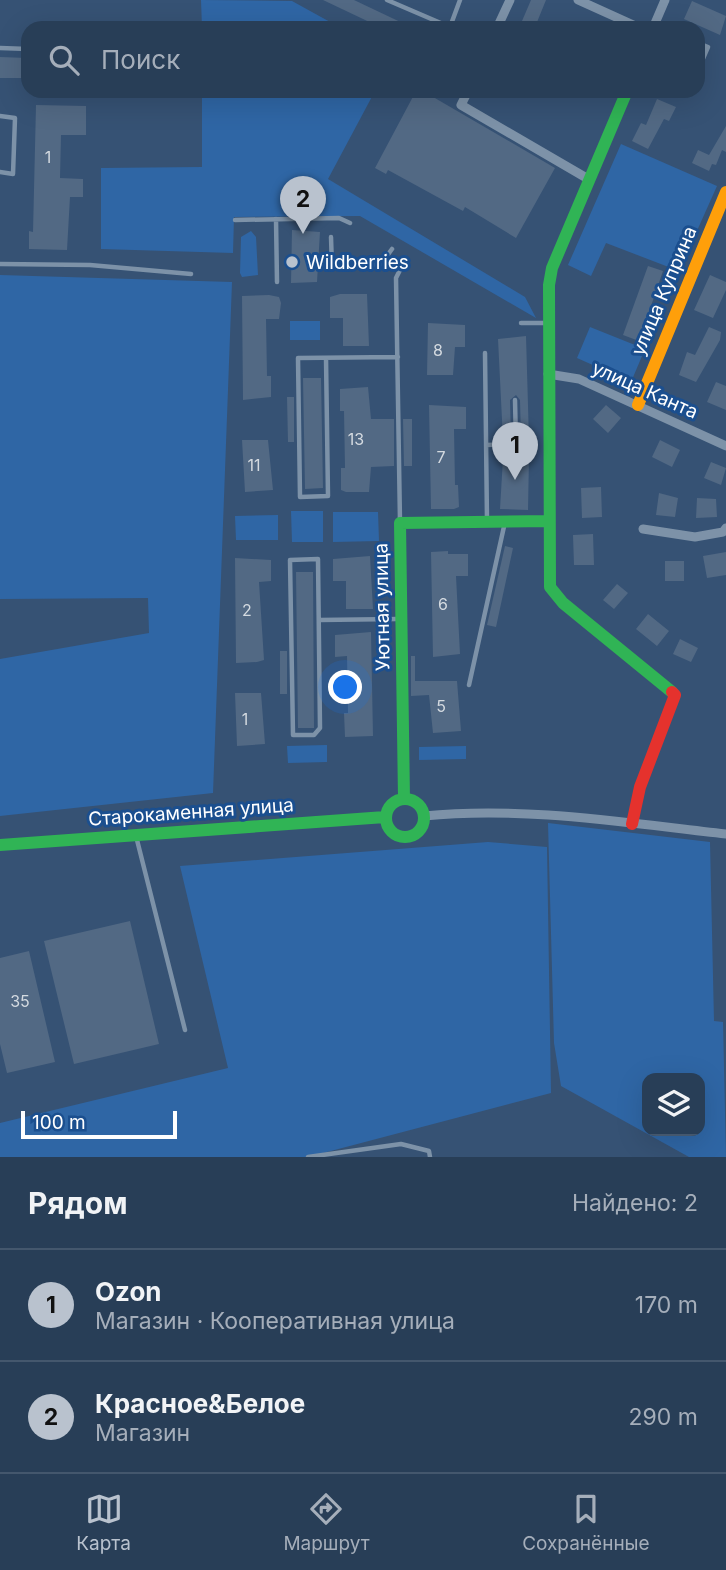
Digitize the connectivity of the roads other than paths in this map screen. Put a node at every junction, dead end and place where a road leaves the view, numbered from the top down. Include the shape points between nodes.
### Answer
1 (387, 0) edge
2 (460, 0) edge
3 (510, 0) edge
4 (578, 0) edge
5 (665, 0) edge
6 (436, 21) edge
7 (452, 21) edge
8 (500, 21) edge
9 (624, 21) edge
10 (659, 21) edge
11 (0, 48) edge
12 (21, 49) edge
13 (464, 98) edge
14 (624, 98) edge
15 (0, 116) edge
16 (0, 172) edge
17 (590, 180) junction
18 (726, 192) edge
19 (276, 219) junction
20 (235, 220) dead end
21 (351, 223) dead end
22 (331, 237) dead end
23 (392, 249) dead end
24 (406, 258) dead end
25 (0, 264) edge
26 (191, 274) dead end
27 (277, 282) dead end
28 (521, 323) dead end
29 (547, 323) junction
30 (485, 353) dead end
31 (398, 357) junction
32 (326, 358) junction
33 (548, 374) junction
34 (515, 400) dead end
35 (638, 405) junction
36 (486, 445) junction
37 (726, 446) edge
38 (550, 521) junction
39 (488, 522) junction
40 (505, 522) junction
41 (400, 523) junction
42 (726, 528) edge
43 (643, 529) dead end
44 (402, 619) junction
45 (318, 620) junction
46 (469, 685) dead end
47 (404, 799) junction
48 (424, 816) junction
49 (385, 817) junction
50 (632, 824) junction
51 (726, 834) edge
52 (136, 835) junction
53 (0, 845) edge
54 (186, 1030) dead end
55 (308, 1157) edge
56 (430, 1157) edge

1 - 6 lane
2 - 7 lane
3 - 8 street
4 - 9 street
5 - 10 street
11 - 12 lane
13 - 17 street via 461,105
14 - 17 street
15 - 16 lane via 15,118 13,174
17 - 29 street via 552,268
18 - 35 street, улица Куприна
19 - 20 lane
19 - 21 lane via 339,218
19 - 27 lane
22 - 23 lane via 332,267 381,264
24 - 31 lane via 396,278
25 - 26 lane via 90,265
28 - 29 lane
29 - 33 street
30 - 36 lane
31 - 32 lane
31 - 41 lane
32 - 32 lane via 298,358 300,497 328,496
33 - 35 street, улица Канта via 579,379
33 - 38 street
34 - 36 lane via 516,444
35 - 37 street, улица Канта
36 - 39 lane
38 - 40 street, Уютная улица
38 - 50 street via 550,587 554,595 676,695 640,788
39 - 40 street, Уютная улица
39 - 41 street, Уютная улица
40 - 46 lane
41 - 44 street, Уютная улица
42 - 43 street via 695,537
44 - 45 lane
44 - 47 street, Уютная улица
45 - 45 lane via 318,559 290,560 293,735 313,734 320,728
47 - 48 street via 417,803
47 - 49 street via 392,803
48 - 49 street via 419,830 406,837 392,833
48 - 50 street via 471,811
49 - 52 street, Старокаменная улица
50 - 51 street
52 - 53 street, Старокаменная улица
52 - 54 lane
55 - 56 lane via 401,1144 429,1151

